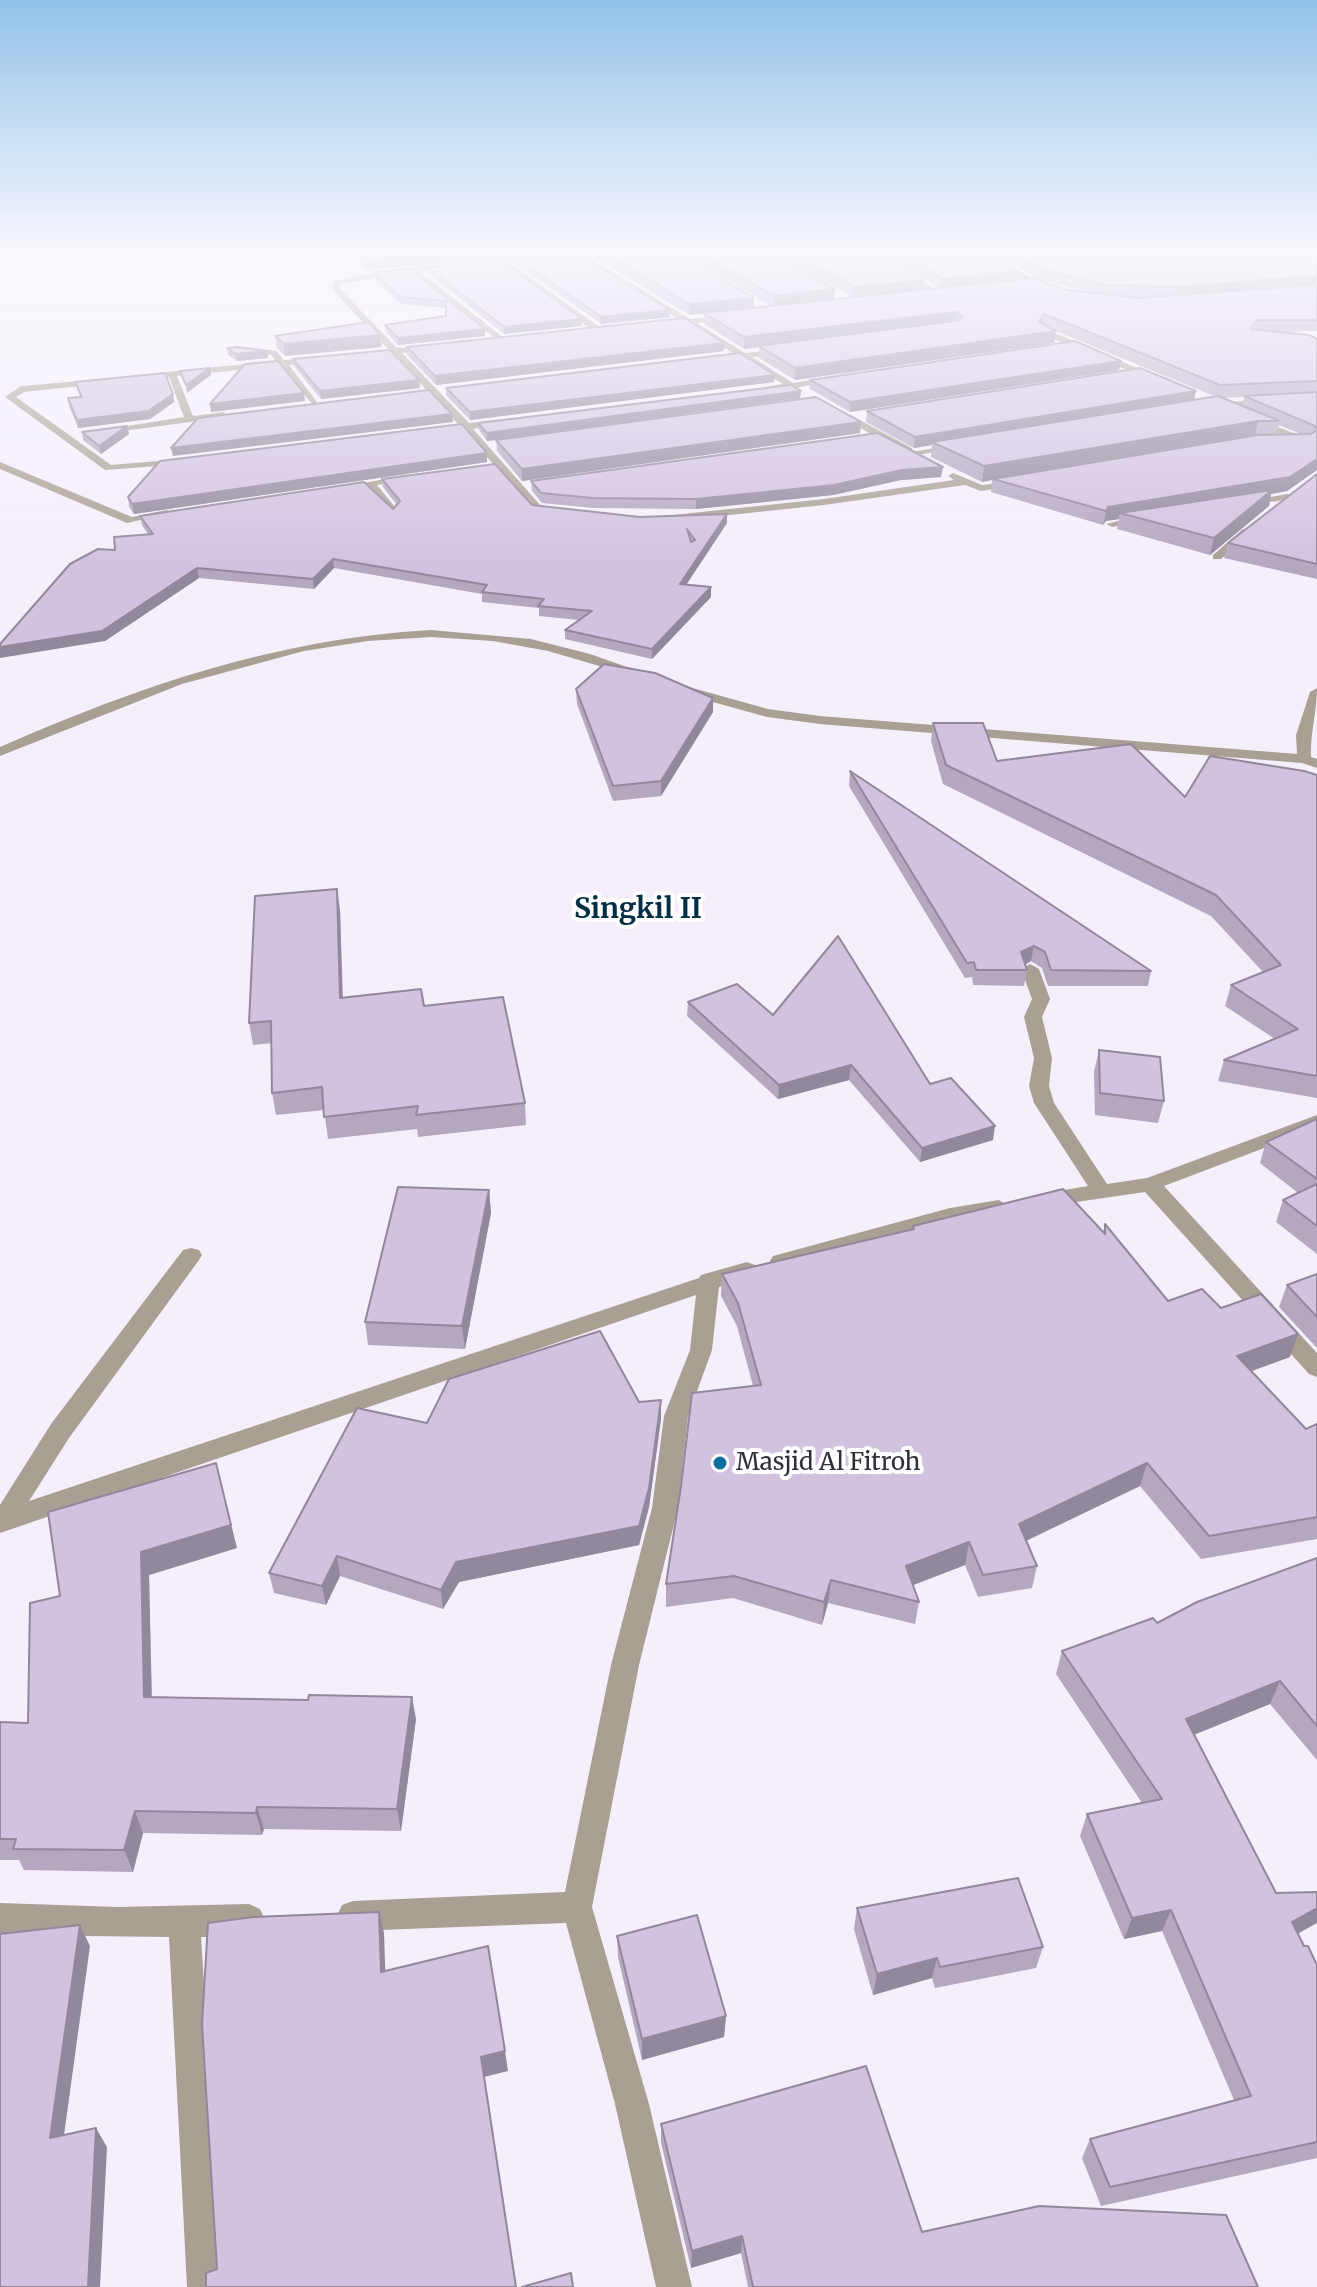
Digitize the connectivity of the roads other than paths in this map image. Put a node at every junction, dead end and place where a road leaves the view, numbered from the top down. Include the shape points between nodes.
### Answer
1 (273, 356) edge
2 (399, 356) edge
3 (741, 356) edge
4 (748, 356) edge
5 (1099, 356) edge
6 (326, 358) edge
7 (704, 360) edge
8 (284, 363) junction
9 (1139, 372) junction
10 (172, 374) junction
11 (1124, 375) edge
12 (852, 377) edge
13 (126, 379) edge
14 (111, 380) edge
15 (1168, 385) edge
16 (792, 386) junction
17 (446, 389) edge
18 (761, 389) edge
19 (430, 391) junction
20 (416, 392) edge
21 (805, 394) dead end
22 (1317, 398) edge
23 (331, 402) edge
24 (1197, 402) edge
25 (317, 404) junction
26 (1212, 404) junction
27 (303, 406) edge
28 (829, 408) edge
29 (232, 414) edge
30 (866, 416) edge
31 (850, 418) junction
32 (189, 419) junction
33 (513, 420) edge
34 (466, 426) junction
35 (89, 432) edge
36 (419, 432) edge
37 (75, 434) edge
38 (61, 436) junction
39 (883, 436) junction
40 (867, 438) edge
41 (1268, 442) edge
42 (977, 443) edge
43 (1312, 444) edge
44 (499, 445) edge
45 (484, 447) junction
46 (915, 454) junction
47 (198, 460) edge
48 (926, 461) edge
49 (0, 465) edge
50 (498, 466) junction
51 (484, 468) edge
52 (937, 469) edge
53 (414, 477) edge
54 (964, 482) junction
55 (369, 483) junction
56 (1023, 483) edge
57 (355, 485) edge
58 (535, 485) edge
59 (520, 487) junction
60 (1232, 504) edge
61 (175, 511) edge
62 (394, 512) edge
63 (572, 516) edge
64 (1151, 516) edge
65 (1265, 516) edge
66 (659, 518) edge
67 (1112, 524) edge
68 (1254, 525) edge
69 (1217, 557) edge
70 (651, 678) edge
71 (678, 687) edge
72 (1317, 692) edge
73 (0, 752) edge
74 (1310, 762) edge
75 (1030, 969) edge
76 (1317, 1121) edge
77 (1150, 1184) junction
78 (1101, 1191) junction
79 (191, 1255) dead end
80 (709, 1280) junction
81 (1317, 1368) edge
82 (2, 1523) edge
83 (577, 1907) junction
84 (326, 1917) edge
85 (0, 1919) edge
86 (278, 1919) edge
87 (184, 1922) junction
88 (205, 2287) edge
89 (674, 2287) edge

1 - 8 street
2 - 19 street
3 - 7 street
4 - 16 street
5 - 9 street
6 - 8 street
8 - 10 street
8 - 25 street
9 - 11 street
9 - 15 street
10 - 13 street
10 - 32 street
12 - 16 street
14 - 38 street via 12,393 10,397
16 - 18 street
16 - 21 street
17 - 19 street
19 - 20 street
19 - 34 street
22 - 26 street
23 - 25 street
24 - 26 street
25 - 27 street
26 - 43 street
28 - 31 street
29 - 32 street
30 - 31 street
31 - 39 street
32 - 35 street
33 - 34 street
34 - 36 street
34 - 45 street
37 - 38 street
38 - 47 street via 109,468
39 - 40 street
39 - 46 street
41 - 43 street
42 - 46 street
44 - 45 street
45 - 50 street
46 - 48 street
49 - 61 street via 131,521
50 - 51 street
50 - 59 street
52 - 54 street
53 - 55 street
54 - 56 street via 992,489
54 - 66 street
55 - 57 street
55 - 62 street
58 - 59 street
59 - 63 street via 537,509
60 - 65 street via 1292,494
64 - 67 street
68 - 69 street
70 - 73 street via 560,648 491,637 411,634 353,640 235,665 151,691
71 - 74 street via 767,713 820,720
72 - 74 street via 1303,735
75 - 78 street via 1041,999 1033,1017 1043,1058 1039,1086 1044,1103
76 - 77 street
77 - 78 street
77 - 81 street
78 - 80 street via 950,1215
79 - 82 street via 60,1431
80 - 82 street
80 - 83 street via 701,1350 676,1416 665,1508 625,1665
83 - 84 street
83 - 89 street via 632,2104
85 - 87 street
86 - 87 street
87 - 88 street

